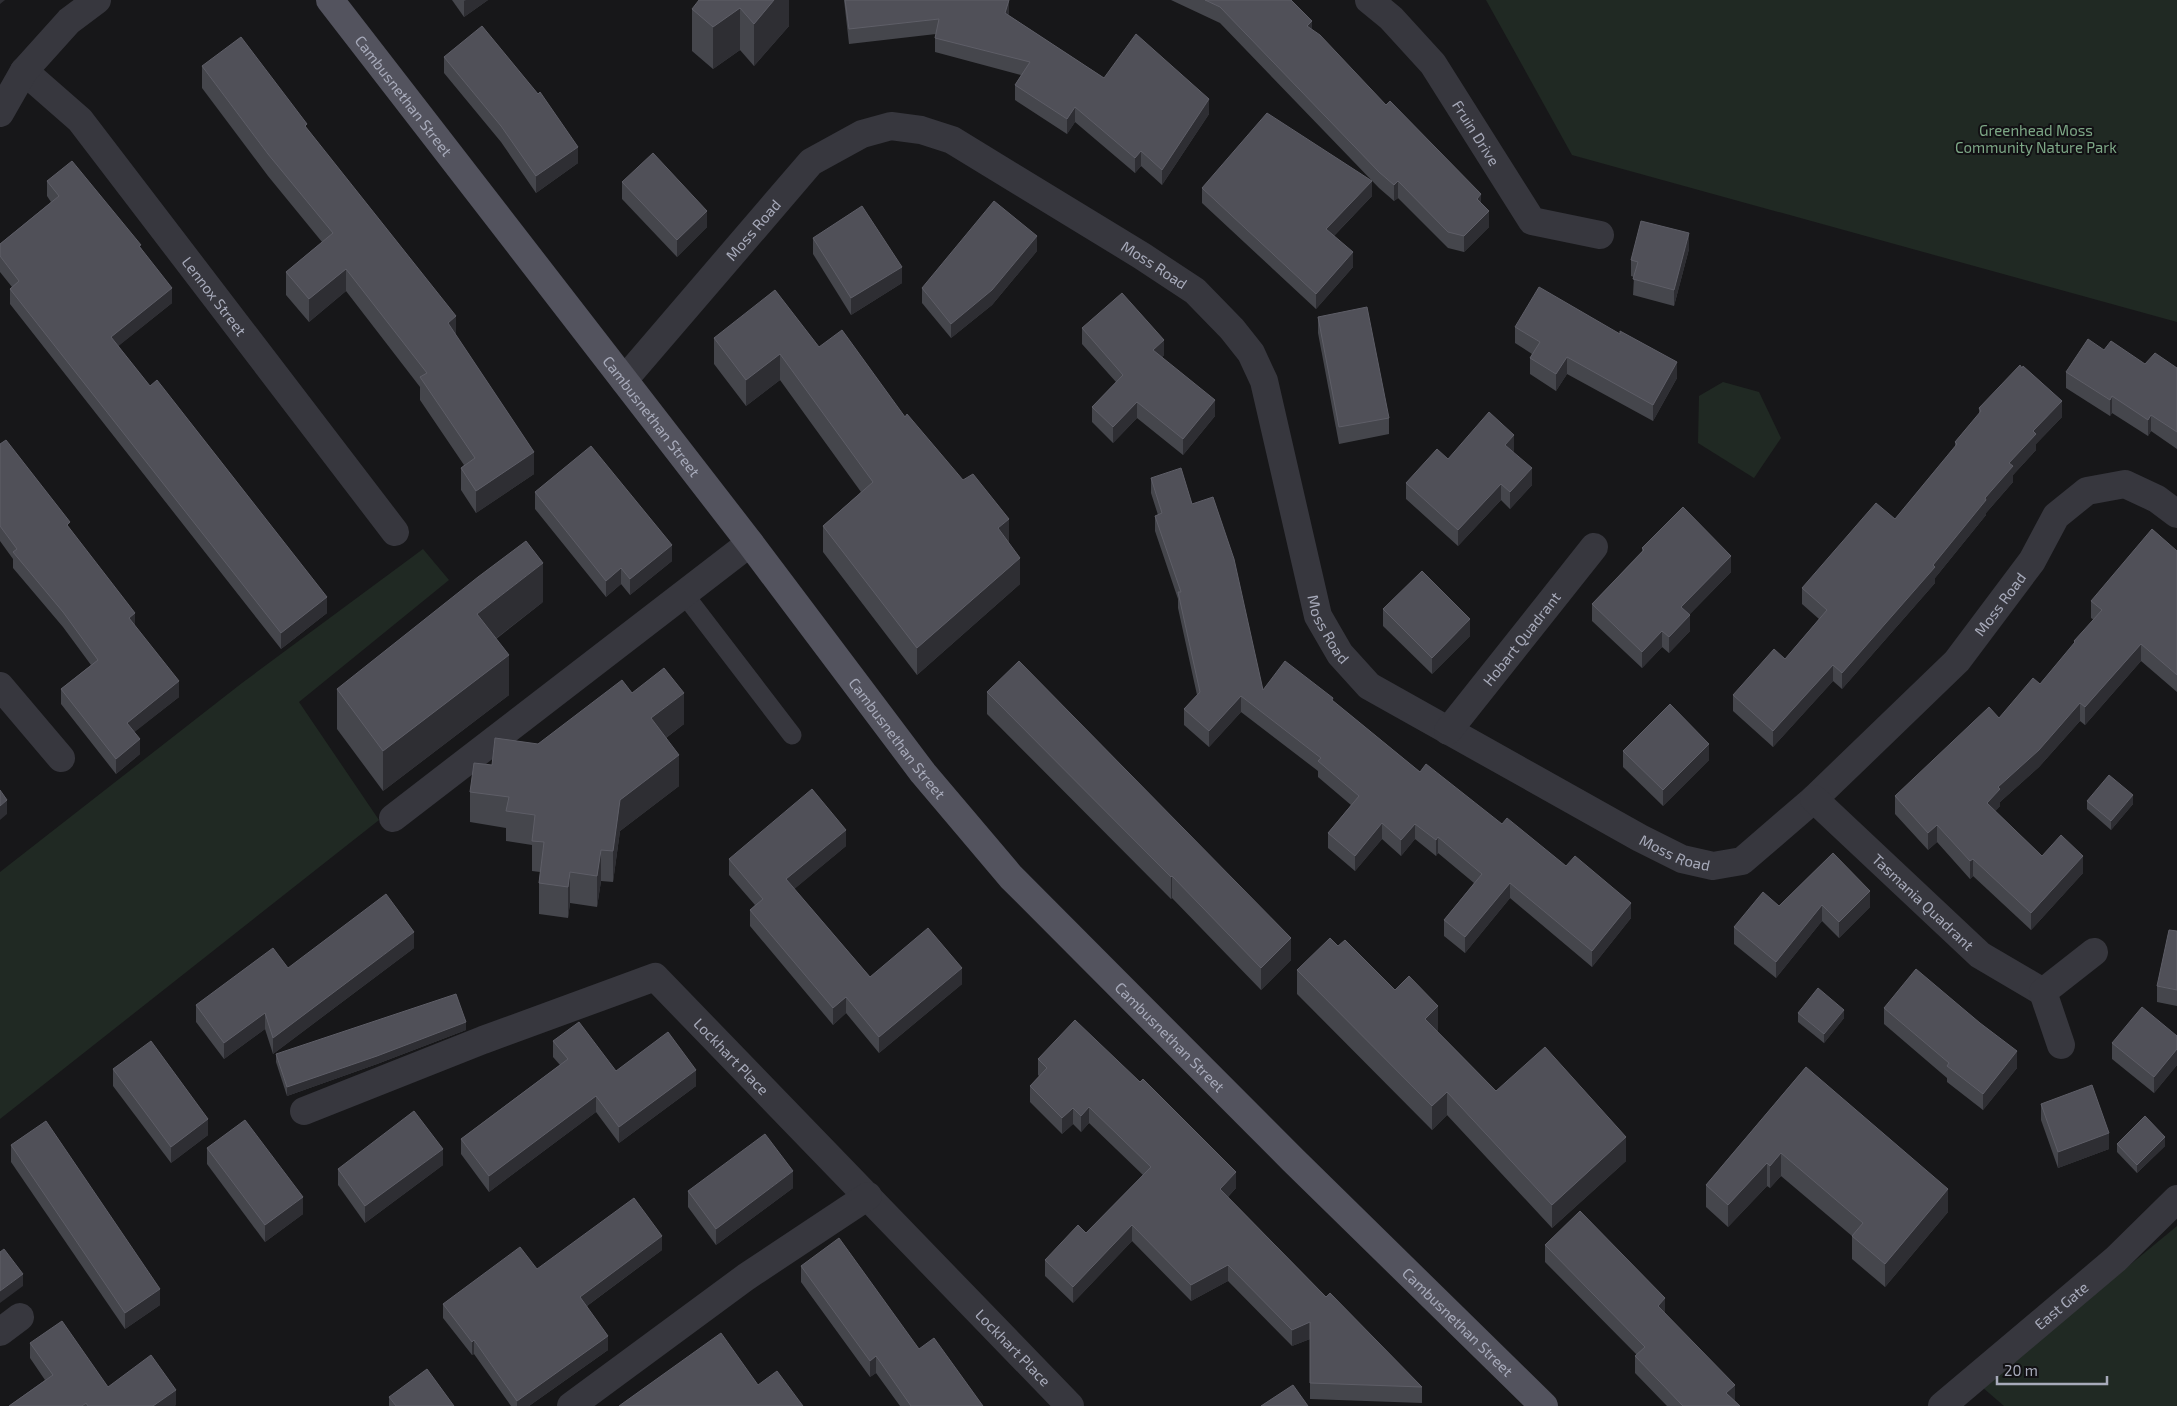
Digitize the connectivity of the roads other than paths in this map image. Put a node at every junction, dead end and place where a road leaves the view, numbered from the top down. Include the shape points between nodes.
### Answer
1 (97, 0) edge
2 (1368, 0) edge
3 (333, 1) edge
4 (24, 71) junction
5 (0, 113) edge
6 (1600, 235) dead end
7 (624, 380) junction
8 (2177, 514) edge
9 (395, 532) dead end
10 (750, 543) junction
11 (1594, 547) dead end
12 (684, 594) junction
13 (0, 686) edge
14 (1448, 731) junction
15 (792, 735) dead end
16 (61, 758) dead end
17 (1814, 799) junction
18 (393, 818) dead end
19 (2094, 952) dead end
20 (2042, 992) junction
21 (2061, 1045) dead end
22 (304, 1111) dead end
23 (868, 1196) junction
24 (2177, 1198) edge
25 (1538, 1404) edge
26 (571, 1406) edge
27 (1070, 1406) edge
28 (1942, 1406) edge

1 - 4 street via 69,21
2 - 6 street, Fruin Drive via 1391,18 1433,64 1532,221
3 - 7 main road, Cambusnethan Street
4 - 5 street
4 - 9 street, Lennox Street via 80,120
7 - 10 main road, Cambusnethan Street
7 - 14 street, Moss Road via 810,162 862,134 891,126 921,130 952,140 1194,291 1232,329 1251,354 1264,381 1318,616 1340,654 1369,686
8 - 17 street, Moss Road via 2157,499 2125,484 2087,492 2056,516 2032,561 1956,661
10 - 12 street
10 - 25 main road, Cambusnethan Street via 923,773 1011,877
11 - 14 street, Hobart Quadrant
12 - 15 lane
12 - 18 street
13 - 16 street
14 - 17 street, Moss Road via 1640,838 1682,859 1713,866 1742,861
17 - 20 street, Tasmania Quadrant via 1980,955
19 - 20 street
20 - 21 street
22 - 23 street, Lockhart Place via 655,977
23 - 26 street via 746,1277
23 - 27 street, Lockhart Place
24 - 28 street, East Gate via 2116,1259

